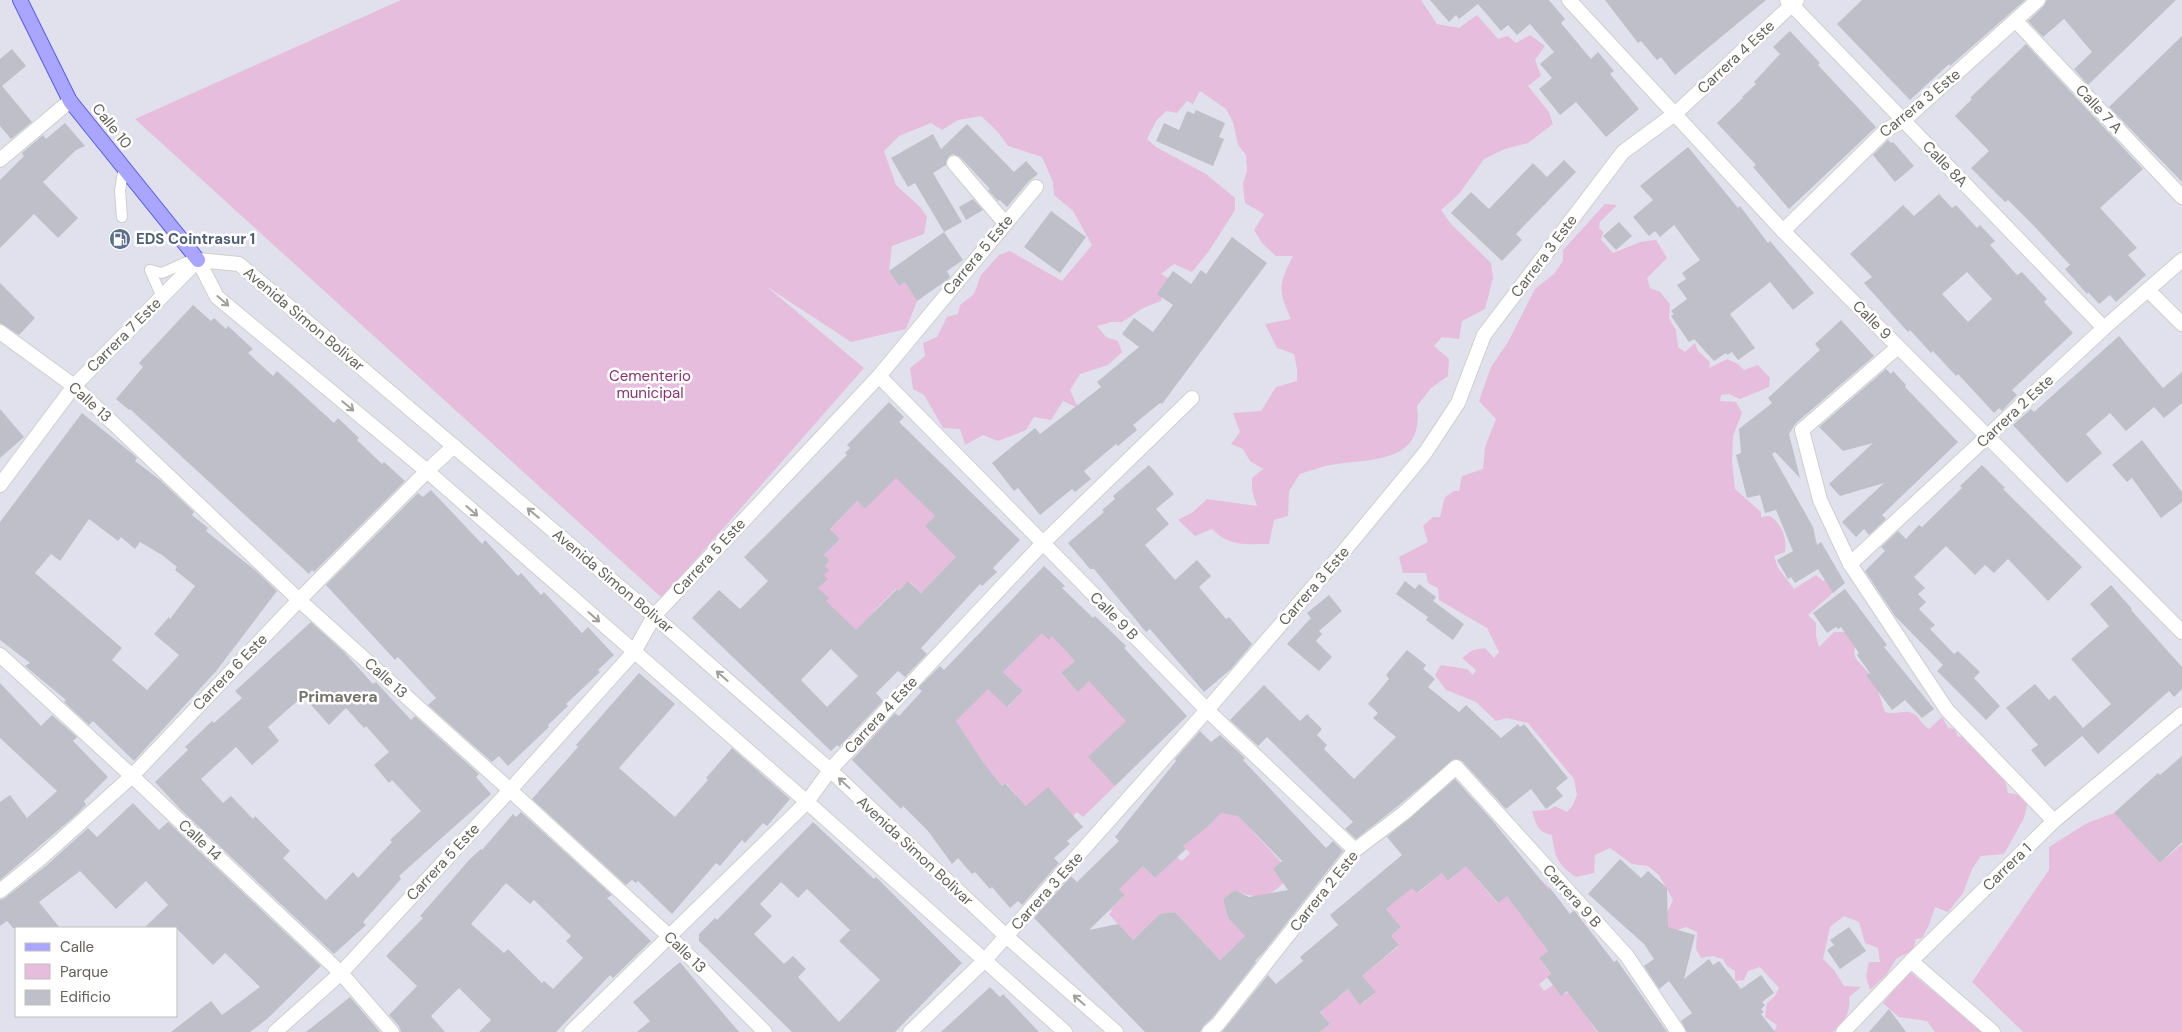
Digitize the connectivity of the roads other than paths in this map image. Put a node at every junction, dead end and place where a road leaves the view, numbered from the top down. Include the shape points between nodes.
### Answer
1 (20, 0) edge
2 (1569, 0) edge
3 (2038, 0) edge
4 (1792, 2) edge
5 (2016, 21) junction
6 (70, 101) junction
7 (1676, 113) junction
8 (1903, 121) junction
9 (0, 160) edge
10 (954, 163) dead end
11 (124, 167) junction
12 (1036, 187) dead end
13 (2182, 197) edge
14 (122, 217) dead end
15 (1004, 222) junction
16 (1783, 231) junction
17 (197, 259) junction
18 (2182, 260) edge
19 (2148, 290) junction
20 (162, 296) junction
21 (2182, 324) edge
22 (2104, 328) junction
23 (0, 332) edge
24 (1898, 347) junction
25 (878, 376) junction
26 (74, 386) junction
27 (1192, 398) dead end
28 (1988, 437) junction
29 (454, 446) junction
30 (427, 471) junction
31 (0, 485) edge
32 (1042, 544) junction
33 (1850, 564) junction
34 (299, 600) junction
35 (654, 616) junction
36 (2182, 632) edge
37 (634, 652) junction
38 (0, 656) edge
39 (1207, 710) junction
40 (2182, 714) edge
41 (1456, 767) joint
42 (830, 770) junction
43 (132, 776) junction
44 (510, 790) junction
45 (807, 802) junction
46 (2054, 821) junction
47 (1355, 850) junction
48 (0, 891) edge
49 (669, 936) junction
50 (1006, 936) junction
51 (984, 961) junction
52 (1911, 961) junction
53 (340, 973) junction
54 (275, 1032) edge
55 (392, 1032) edge
56 (572, 1032) edge
57 (766, 1032) edge
58 (910, 1032) edge
59 (1065, 1032) edge
60 (1116, 1032) edge
61 (1209, 1032) edge
62 (1678, 1032) edge
63 (1843, 1032) edge
64 (1993, 1032) edge

1 - 6 main road, Calle 10
2 - 7 street, Calle 9
3 - 5 street, Carrera 3 Este
4 - 7 street, Carrera 4 Este
4 - 8 street, Calle 8A
5 - 8 street, Carrera 3 Este
5 - 13 street, Calle 7 A
6 - 9 street
6 - 11 main road, Calle 10
7 - 16 street, Calle 9
7 - 39 street, Carrera 3 Este via 1623,152 1484,335 1458,403 1425,453
8 - 16 street, Carrera 3 Este via 1886,130
8 - 22 street, Calle 8A
10 - 15 street
11 - 14 lane via 120,190
11 - 17 main road, Calle 10
12 - 15 street, Carrera 5 Este
15 - 25 street, Carrera 5 Este
16 - 24 street, Calle 9
17 - 20 street, Carrera 7 Este
17 - 20 lane via 162,273 150,270
17 - 29 street, Avenida Simon Bolivar via 239,264
17 -> 30 street via 217,297
18 - 19 street, Carrera 2 Este
19 - 21 street
19 - 22 street, Carrera 2 Este
20 - 26 street, Carrera 7 Este
22 - 28 street, Carrera 2 Este
23 - 26 street, Calle 13
24 - 28 street, Calle 9
24 - 33 street via 1802,430 1820,500
25 - 32 street, Calle 9 B
25 - 35 street, Carrera 5 Este
26 - 31 street, Carrera 7 Este
26 - 34 street, Calle 13
27 - 32 street, Carrera 4 Este
28 - 33 street, Carrera 2 Este
28 - 36 street, Calle 9
29 - 30 street, Carrera 6 Este
35 -> 29 street, Avenida Simon Bolivar
30 - 34 street, Carrera 6 Este
30 -> 37 street
32 - 39 street, Calle 9 B
32 - 42 street, Carrera 4 Este
33 - 46 street via 1947,710
34 - 43 street, Carrera 6 Este
34 - 44 street, Calle 13
35 - 37 street, Carrera 5 Este
42 -> 35 street, Avenida Simon Bolivar
37 - 44 street, Carrera 5 Este
37 - 45 street
38 - 43 street, Calle 14
39 - 47 street, Calle 9 B
39 - 50 street, Carrera 3 Este
40 - 46 street, Carrera 1
41 - 47 street, Carrera 2 Este via 1404,813
41 - 62 street, Carrera 9 B via 1627,956
42 - 45 street, Carrera 4 Este
50 -> 42 street, Avenida Simon Bolivar
43 - 48 street, Carrera 6 Este
43 - 53 street, Calle 14
44 - 49 street, Calle 13
44 - 53 street, Carrera 5 Este
45 - 49 street, Carrera 4 Este
45 - 51 street
46 - 52 street, Carrera 1
47 - 61 street, Carrera 2 Este
49 - 56 street, Carrera 4 Este
49 - 57 street, Calle 13
50 - 51 street, Carrera 3 Este
60 -> 50 street, Avenida Simon Bolivar
51 - 58 street, Carrera 3 Este
51 - 59 street
52 - 63 street, Carrera 1
52 - 64 street
53 - 54 street, Carrera 5 Este
53 - 55 street, Calle 14

